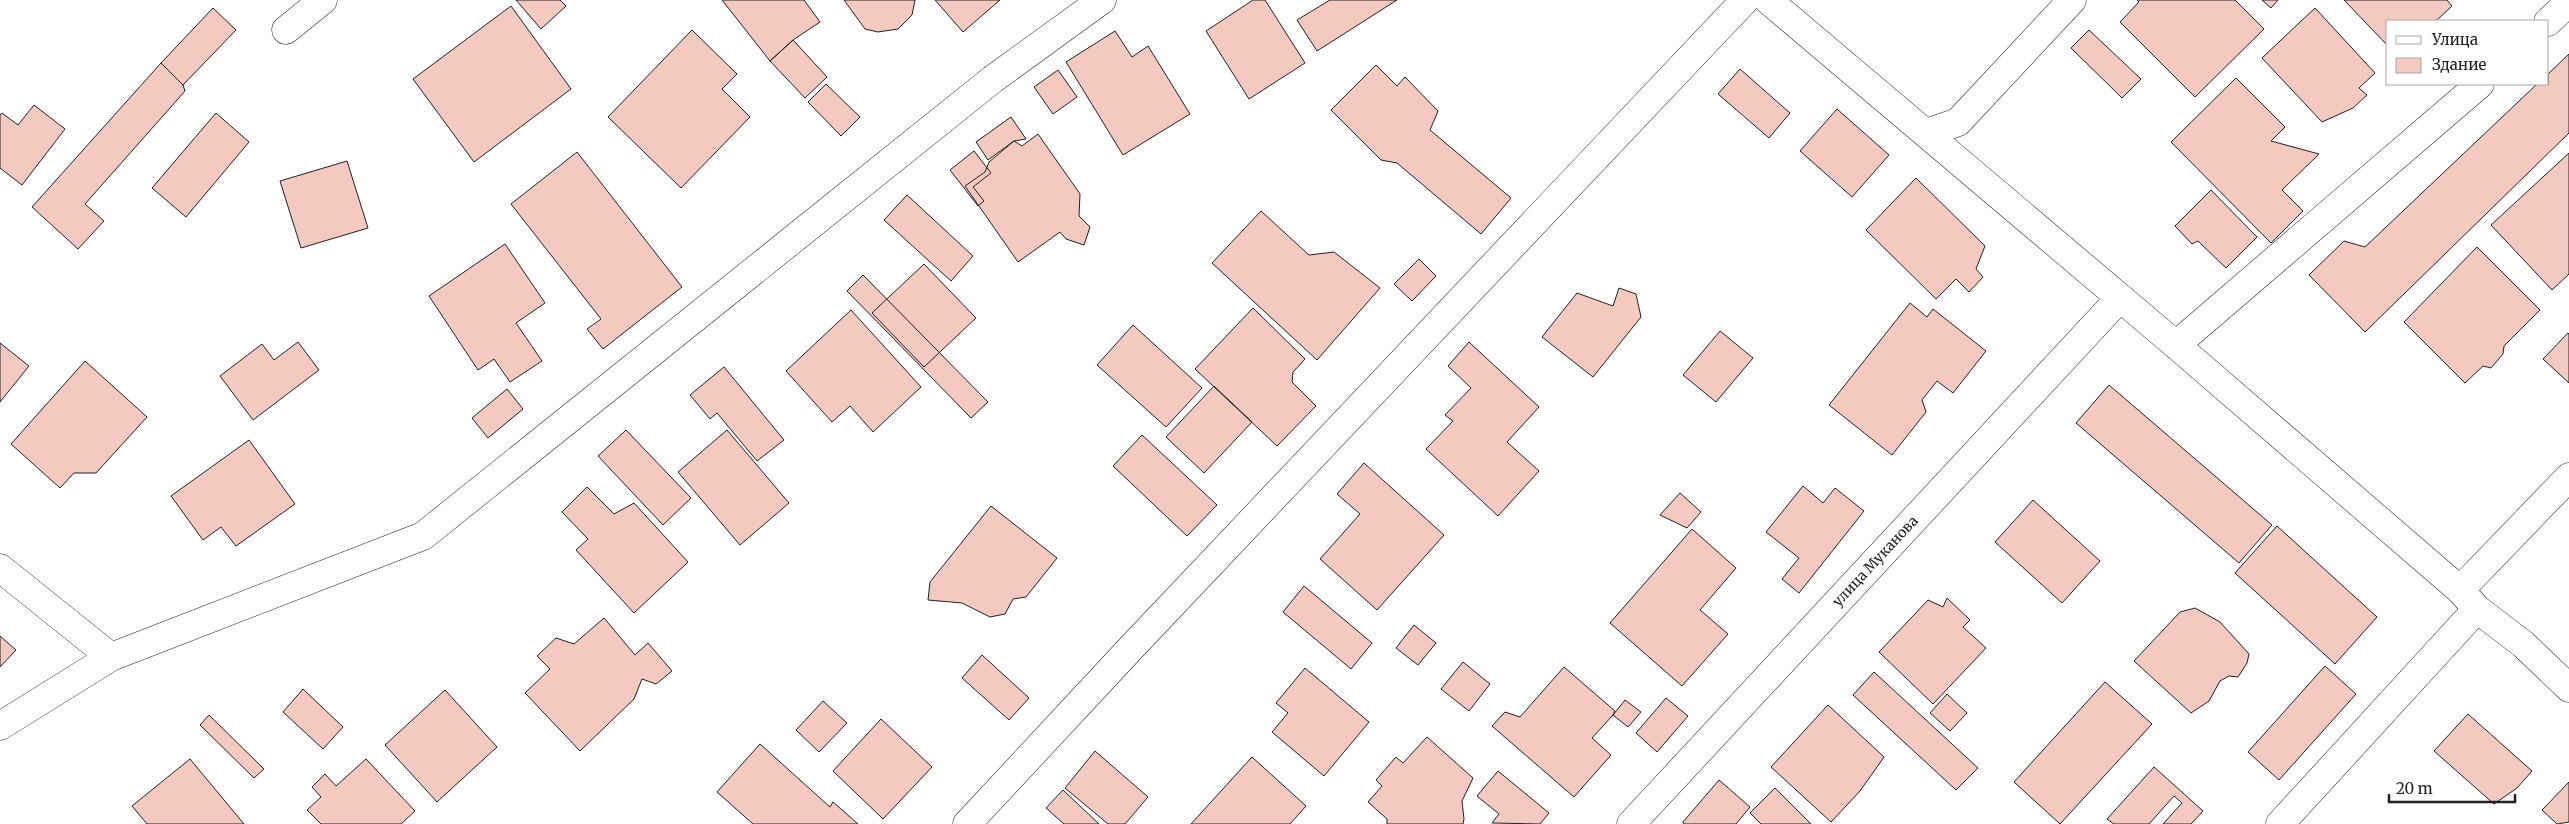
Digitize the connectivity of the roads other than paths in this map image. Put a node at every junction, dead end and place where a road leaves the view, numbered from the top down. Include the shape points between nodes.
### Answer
1 (324, 0) edge
2 (1102, 0) edge
3 (1745, 0) edge
4 (1768, 0) edge
5 (2072, 0) edge
6 (2569, 2) edge
7 (2549, 21) edge
8 (286, 30) dead end
9 (2479, 85) edge
10 (1927, 133) junction
11 (2120, 298) junction
12 (2176, 345) junction
13 (2569, 477) edge
14 (0, 568) edge
15 (2468, 600) junction
16 (111, 657) junction
17 (2569, 688) edge
18 (0, 726) edge
19 (967, 824) edge
20 (1631, 824) edge
21 (2280, 824) edge

1 - 8 street
2 - 16 street via 993,79 423,536
3 - 19 street
4 - 10 street
5 - 10 street via 1958,122
6 - 7 street
9 - 12 street
10 - 11 street
11 - 12 street
11 - 20 street, улица Муканова
12 - 15 street
13 - 15 street
14 - 16 street
15 - 17 street via 2523,644
15 - 21 street
16 - 18 street

